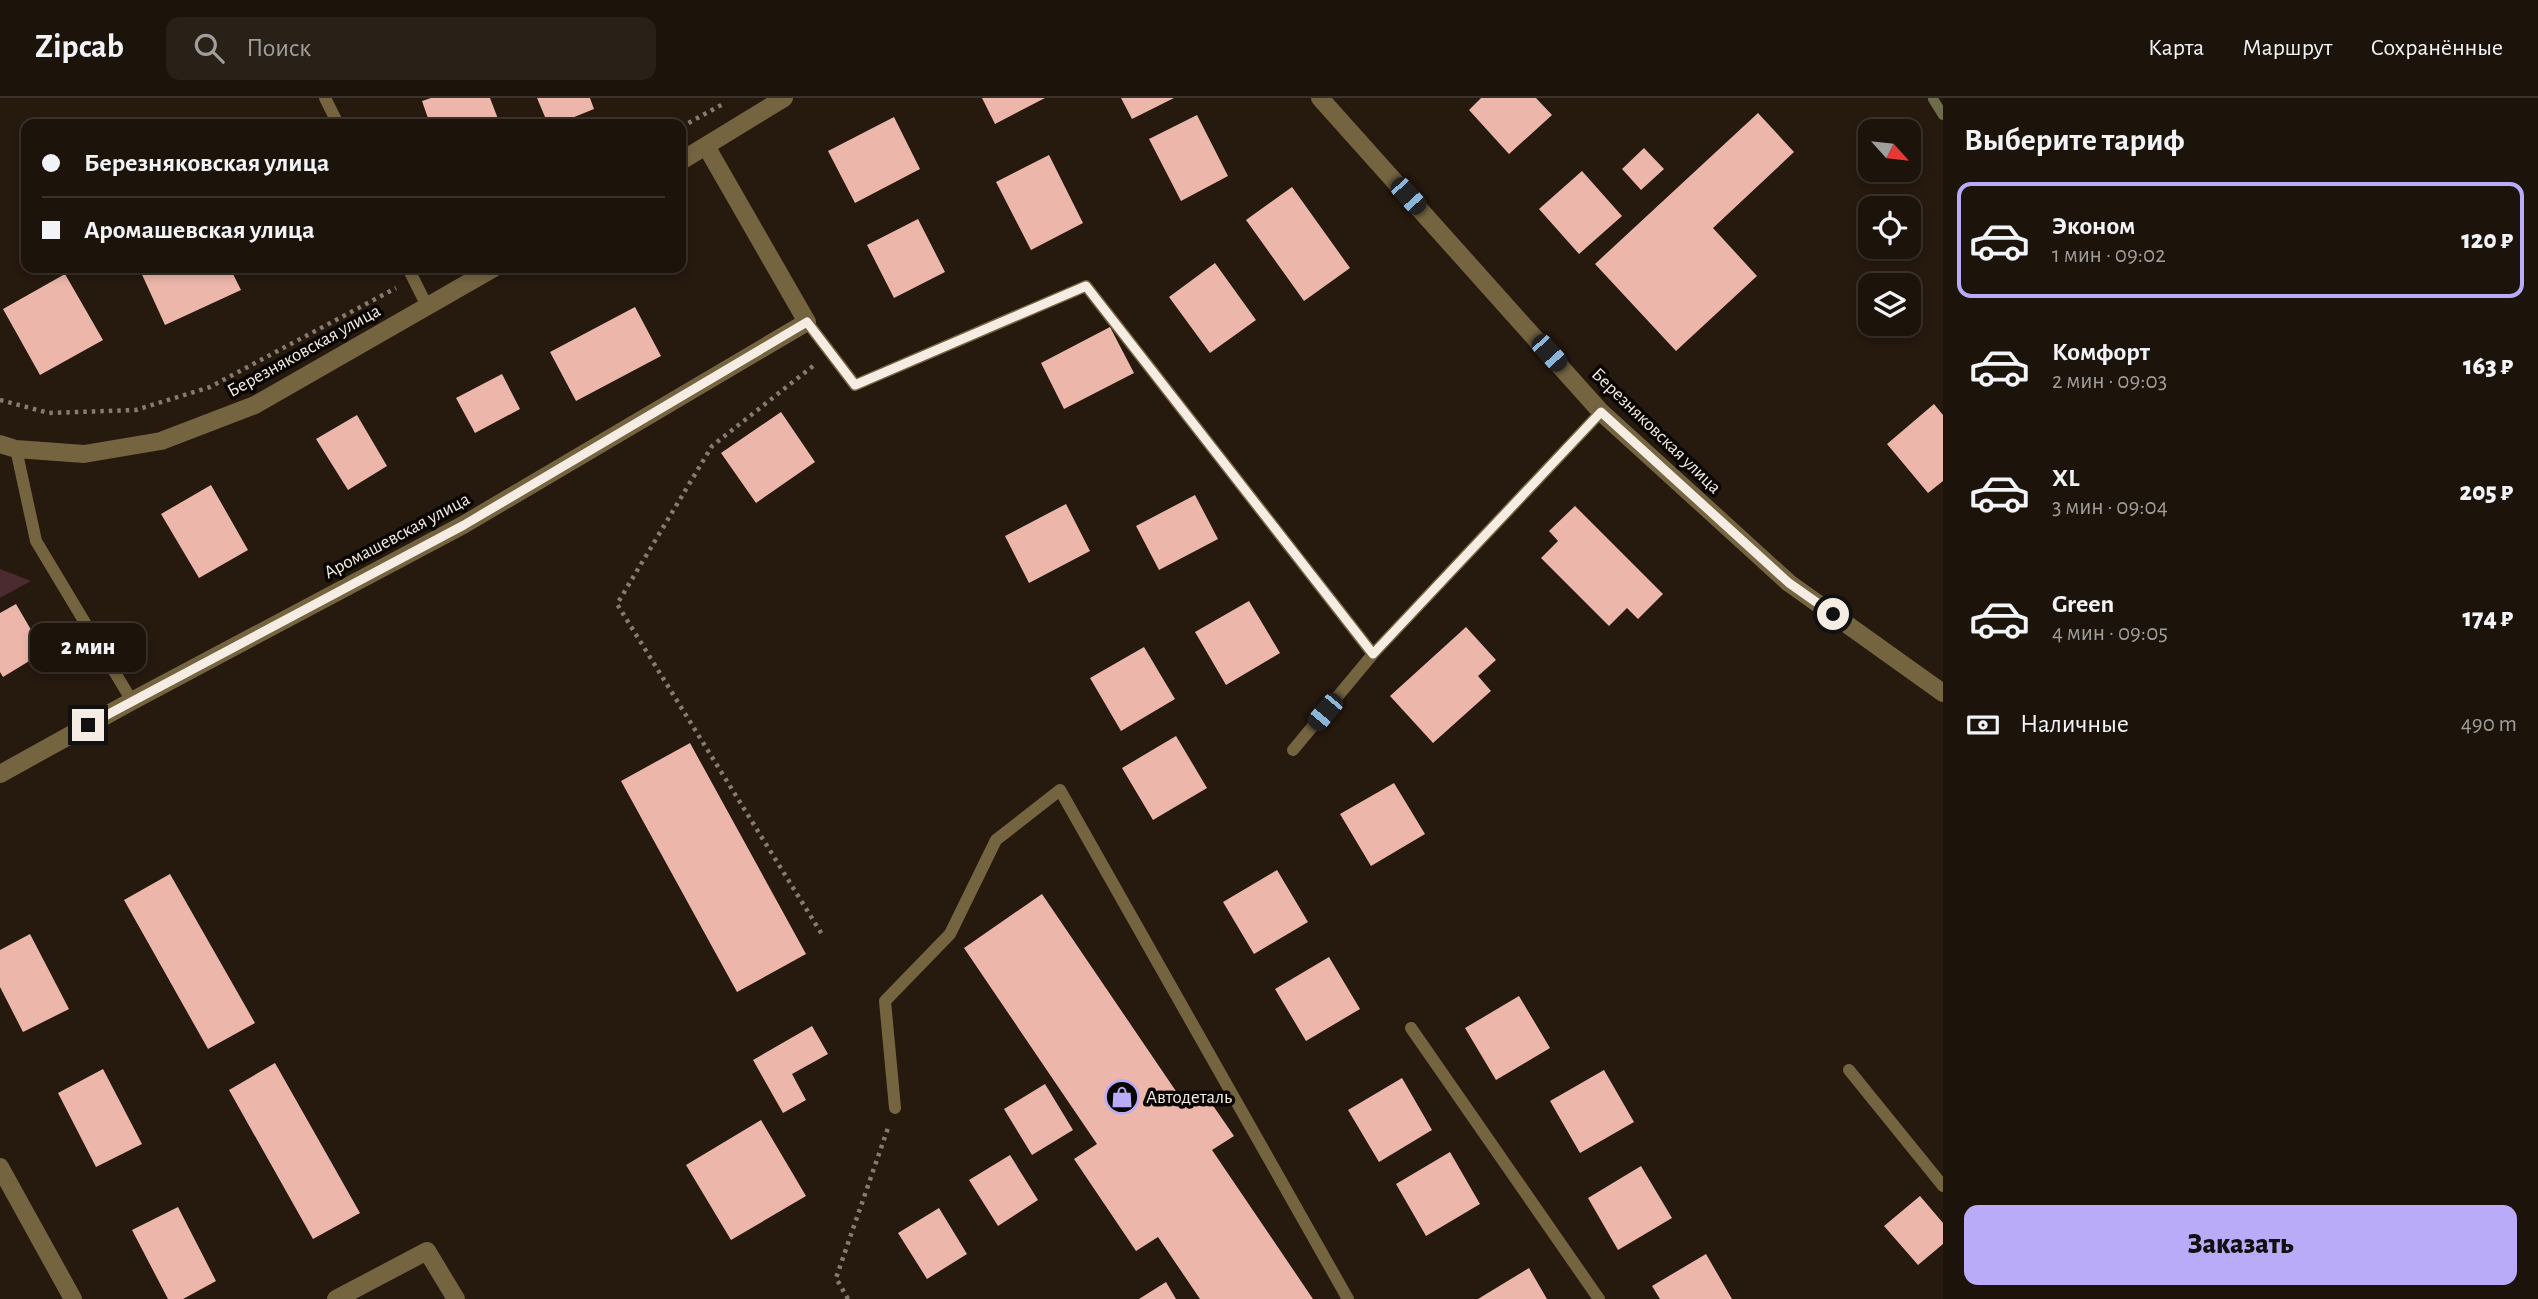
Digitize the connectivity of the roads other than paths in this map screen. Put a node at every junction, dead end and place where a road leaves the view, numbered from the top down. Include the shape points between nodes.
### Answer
1 (325, 98) edge
2 (784, 98) edge
3 (1320, 98) edge
4 (336, 119) edge
5 (706, 146) junction
6 (686, 158) edge
7 (411, 273) edge
8 (485, 273) edge
9 (427, 306) junction
10 (807, 322) junction
11 (1601, 412) junction
12 (8, 446) edge
13 (1373, 654) junction
14 (1943, 693) edge
15 (132, 701) junction
16 (1293, 750) dead end
17 (0, 775) edge
18 (1411, 1028) dead end
19 (1849, 1070) dead end
20 (895, 1108) road end
21 (0, 1167) edge
22 (1943, 1186) edge
23 (73, 1299) edge
24 (336, 1299) edge
25 (456, 1299) edge
26 (1348, 1299) edge
27 (1599, 1299) edge

1 - 4 lane
2 - 5 street
3 - 11 street, Березняковская улица
5 - 6 street
5 - 10 street
7 - 9 lane
8 - 9 street, Березняковская улица
9 - 12 street, Березняковская улица via 255,405 161,441 85,454
10 - 13 lane via 855,385 1086,286
10 - 15 street, Аромашевская улица via 464,525
11 - 13 lane
11 - 14 street, Березняковская улица via 1789,583
12 - 15 lane via 36,541
13 - 16 lane
15 - 17 street, Аромашевская улица
18 - 27 lane
19 - 22 lane
20 - 26 lane via 885,1001 950,934 996,840 1060,790
21 - 23 street
24 - 25 street via 427,1251

